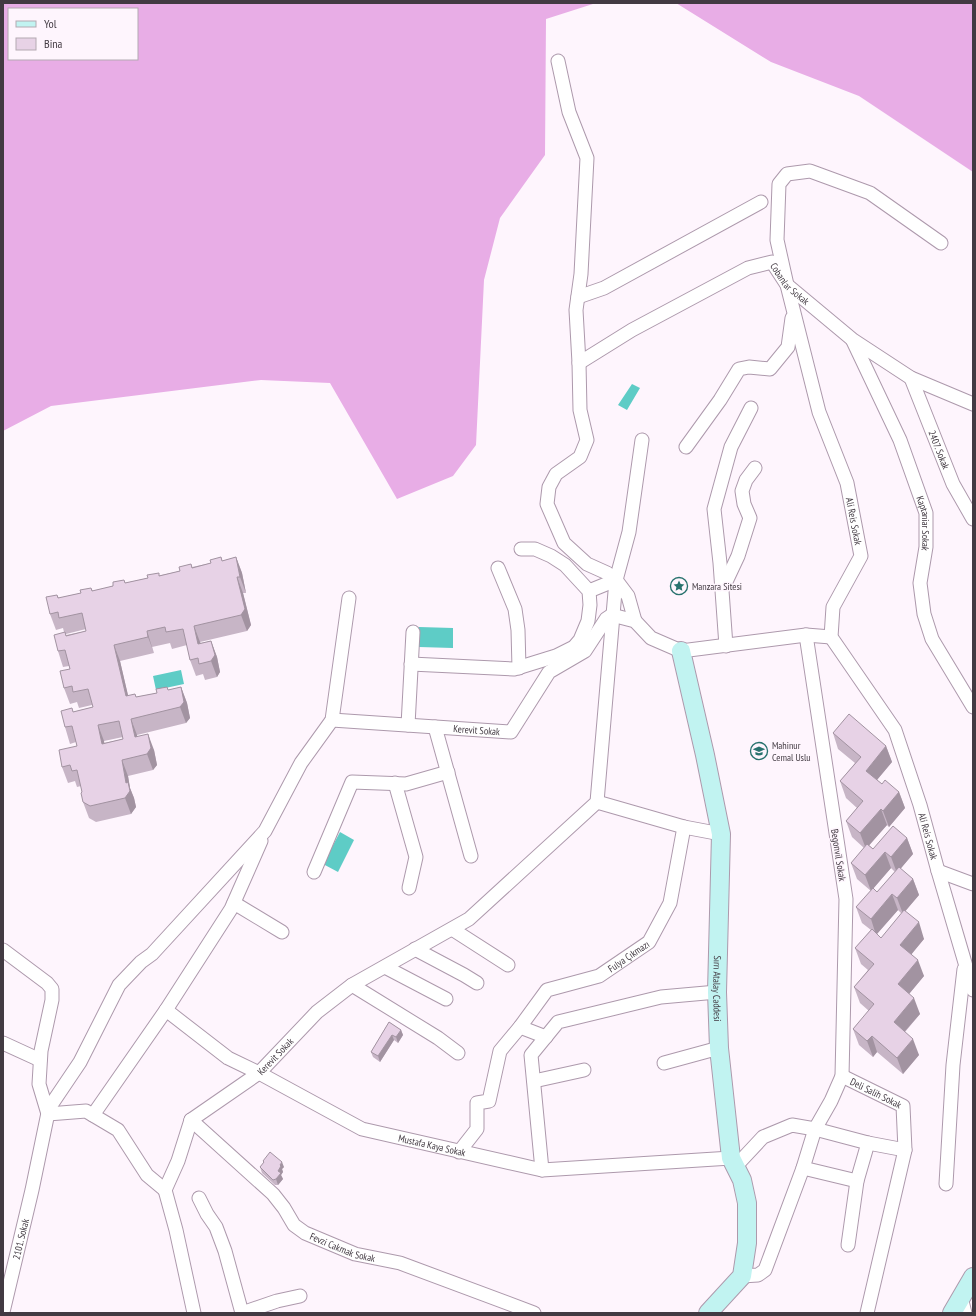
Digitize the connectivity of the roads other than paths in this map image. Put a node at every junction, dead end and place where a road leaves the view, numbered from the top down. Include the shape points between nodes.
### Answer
1 (558, 61) dead end
2 (761, 202) dead end
3 (941, 244) dead end
4 (787, 285) junction
5 (578, 297) junction
6 (793, 312) junction
7 (853, 340) junction
8 (580, 363) junction
9 (911, 378) junction
10 (973, 404) edge
11 (751, 408) dead end
12 (642, 440) dead end
13 (686, 447) dead end
14 (755, 468) dead end
15 (973, 519) edge
16 (522, 549) dead end
17 (498, 568) dead end
18 (616, 580) junction
19 (722, 589) junction
20 (589, 591) junction
21 (349, 598) dead end
22 (612, 615) junction
23 (635, 621) junction
24 (413, 632) dead end
25 (806, 635) junction
26 (831, 637) junction
27 (726, 646) junction
28 (681, 651) junction
29 (411, 664) junction
30 (519, 668) junction
31 (973, 707) edge
32 (332, 720) junction
33 (408, 725) junction
34 (435, 727) junction
35 (448, 772) junction
36 (395, 783) junction
37 (597, 802) junction
38 (684, 827) junction
39 (265, 831) junction
40 (720, 834) junction
41 (472, 856) dead end
42 (938, 871) junction
43 (314, 872) dead end
44 (973, 884) edge
45 (410, 888) dead end
46 (234, 903) junction
47 (452, 928) junction
48 (282, 932) dead end
49 (415, 949) junction
50 (3, 950) edge
51 (965, 964) junction
52 (508, 965) dead end
53 (385, 966) junction
54 (477, 983) dead end
55 (352, 985) junction
56 (973, 990) edge
57 (717, 992) junction
58 (446, 999) dead end
59 (166, 1010) junction
60 (520, 1027) junction
61 (546, 1037) junction
62 (3, 1043) edge
63 (720, 1048) junction
64 (458, 1053) dead end
65 (40, 1060) junction
66 (664, 1063) dead end
67 (584, 1070) dead end
68 (259, 1072) junction
69 (842, 1076) junction
70 (534, 1081) junction
71 (48, 1114) junction
72 (93, 1115) junction
73 (191, 1120) junction
74 (815, 1129) junction
75 (868, 1143) junction
76 (905, 1150) junction
77 (459, 1152) junction
78 (733, 1162) junction
79 (803, 1168) junction
80 (542, 1170) junction
81 (857, 1182) junction
82 (946, 1184) dead end
83 (165, 1190) junction
84 (198, 1198) dead end
85 (848, 1245) dead end
86 (742, 1276) junction
87 (973, 1278) edge
88 (300, 1296) dead end
89 (963, 1305) edge
90 (3, 1311) edge
91 (15, 1313) edge
92 (194, 1313) edge
93 (242, 1313) edge
94 (534, 1313) edge
95 (708, 1313) edge
96 (867, 1313) edge
97 (952, 1313) edge

1 - 5 street via 569,112 587,158 583,253
2 - 5 street via 604,288
3 - 4 street, Ali Reis Sokak via 870,193 810,171 787,174 779,184 777,240
4 - 6 street, Ali Reis Sokak
4 - 7 street, Cobanlar Sokak
4 - 8 street, Cobanlar Sokak via 772,262 748,268 632,330
5 - 8 street via 576,310
6 - 13 street via 788,346 779,358 770,369 739,369
6 - 26 street, Ali Reis Sokak via 819,412 847,483 861,556 833,607
7 - 9 street, Cobanlar Sokak
7 - 31 street, Kaptaniar Sokak via 900,440 926,513 926,547 920,583 924,614 932,639
8 - 18 street via 580,410 587,440 580,457 556,474 548,487 547,504 564,543 587,564
9 - 10 street, Cobanlar Sokak
9 - 15 street, 2407. Sokak via 953,484
11 - 19 street via 730,446 714,509
12 - 18 street via 629,532
14 - 19 street via 742,491 750,518 738,556
16 - 20 street via 535,549 552,556 565,565
17 - 30 street via 515,609
18 - 20 street
18 - 22 street
18 - 23 street via 628,596
19 - 27 street
20 - 30 street via 588,621 574,647
21 - 32 street
22 - 23 street
22 - 34 street, Kerevit Sokak via 606,619 585,651 548,672 512,732
22 - 37 street
23 - 28 street via 651,638
24 - 29 street
25 - 26 street
25 - 27 street
25 - 69 street, Begonvil Sokak via 846,898
26 - 42 street, Ali Reis Sokak via 895,730 920,805
27 - 28 street
28 - 40 street, Sırrı Atalay Caddesi
29 - 30 street
29 - 33 street
32 - 33 street, Kerevit Sokak
32 - 39 street via 301,763
33 - 34 street, Kerevit Sokak
34 - 35 street
35 - 36 street via 406,784
35 - 41 street
36 - 43 street via 352,782
36 - 45 street via 416,857
37 - 38 street
37 - 47 street, Kerevit Sokak via 469,919
38 - 40 street
38 - 60 street, Fulya Çıkmazı via 670,903 649,942 599,976 547,990
39 - 46 street
39 - 71 street via 152,954 140,962 119,985 80,1062 49,1108
40 - 57 street, Sırrı Atalay Caddesi
42 - 44 street
42 - 51 street, Ali Reis Sokak
46 - 48 street
46 - 59 street
47 - 49 street, Kerevit Sokak
47 - 52 street
49 - 53 street, Kerevit Sokak
49 - 54 street
50 - 65 street via 52,989
51 - 56 street, Ali Reis Sokak
51 - 82 street, Ali Reis Sokak via 953,1065
53 - 55 street, Kerevit Sokak
53 - 58 street
55 - 64 street
55 - 68 street, Kerevit Sokak via 317,1012
57 - 61 street via 661,997 558,1022
57 - 63 street, Sırrı Atalay Caddesi
59 - 68 street, Mustafa Kaya Sokak via 228,1058
59 - 72 street
60 - 61 street
60 - 77 street, Fulya Çıkmazı via 500,1051 489,1101 476,1103 477,1129
61 - 70 street via 531,1055
62 - 65 street
63 - 66 street
63 - 78 street, Sırrı Atalay Caddesi
65 - 71 street via 39,1084
67 - 70 street
68 - 73 street, Kerevit Sokak
68 - 77 street, Mustafa Kaya Sokak via 362,1128
69 - 74 street, Deli Salih Sokak
69 - 76 street, Deli Salih Sokak via 903,1106
70 - 80 street
71 - 72 street via 86,1111
71 - 90 street, 2101. Sokak
72 - 83 street via 118,1130 147,1176
73 - 83 street via 178,1161
73 - 94 street, Fevzi Cakmak Sokak via 273,1194 294,1225 305,1233 356,1254 400,1262
74 - 75 street
74 - 78 street via 792,1125 763,1137
74 - 79 street, Deli Salih Sokak
75 - 76 street
75 - 81 street
76 - 96 street, Deli Salih Sokak
77 - 80 street, Mustafa Kaya Sokak
78 - 80 street, Mustafa Kaya Sokak
78 - 86 street, Sırrı Atalay Caddesi via 742,1180 747,1202 747,1243
79 - 81 street
79 - 86 street, Deli Salih Sokak via 765,1270 758,1275
81 - 85 street
83 - 92 street
84 - 93 street via 216,1227 226,1251
86 - 95 street
87 - 89 street
88 - 93 street
89 - 97 street
90 - 91 street

